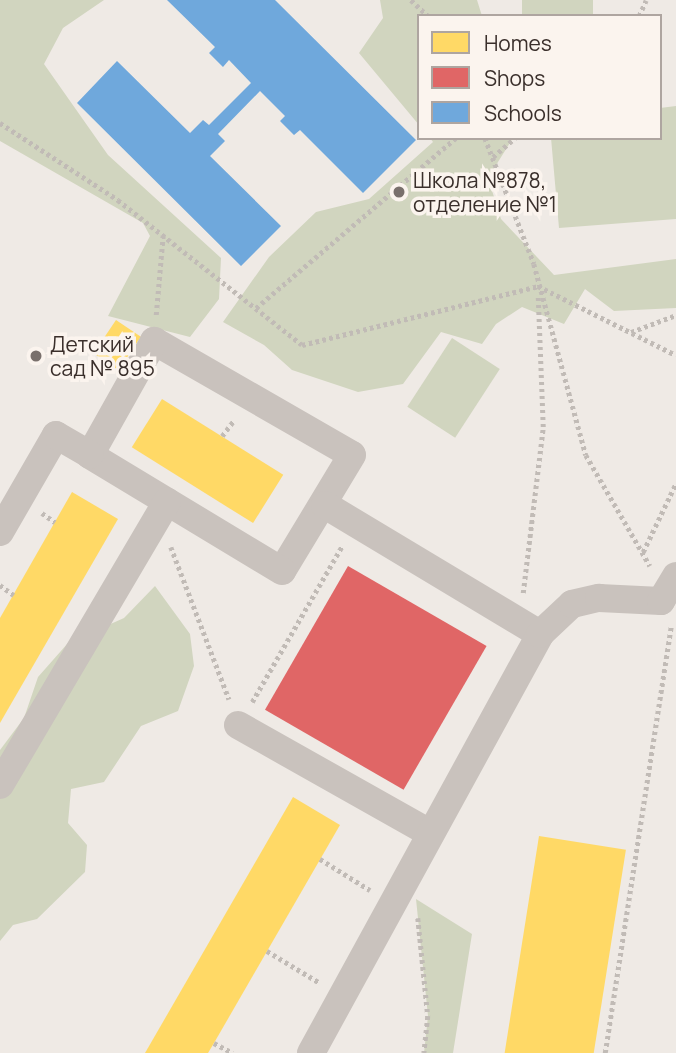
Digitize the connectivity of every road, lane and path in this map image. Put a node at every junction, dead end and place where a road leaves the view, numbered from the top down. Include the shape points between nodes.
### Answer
1 (411, 0) edge
2 (426, 14) edge
3 (0, 124) edge
4 (454, 140) edge
5 (486, 140) edge
6 (513, 140) edge
7 (493, 157) junction
8 (163, 235) junction
9 (538, 286) junction
10 (256, 308) junction
11 (676, 315) edge
12 (631, 332) junction
13 (154, 341) junction
14 (676, 355) edge
15 (90, 455) junction
16 (676, 483) edge
17 (325, 505) junction
18 (162, 509) junction
19 (356, 521) junction
20 (0, 532) edge
21 (643, 552) junction
22 (0, 585) edge
23 (14, 595) dead end
24 (670, 598) edge
25 (530, 628) junction
26 (238, 725) junction
27 (0, 785) edge
28 (428, 832) junction
29 (320, 859) dead end
30 (407, 877) junction
31 (391, 903) junction
32 (267, 951) dead end
33 (341, 996) junction
34 (214, 1043) dead end
35 (233, 1053) edge
36 (312, 1053) edge
37 (424, 1053) edge
38 (606, 1053) edge

1 - 2 path
3 - 8 path via 118,200
4 - 10 path
5 - 7 path
6 - 7 path
7 - 9 path
8 - 10 path
8 - 13 path
9 - 10 path via 302,345
9 - 12 path
9 - 21 path via 586,455
9 - 25 path via 543,427
11 - 12 path
12 - 14 path
13 - 15 lane
13 - 17 lane via 352,455
15 - 18 lane
15 - 20 lane via 56,435
16 - 21 path
17 - 18 lane via 282,571
17 - 19 lane
18 - 26 path
18 - 27 lane
19 - 25 lane
19 - 26 path
21 - 24 path
22 - 23 path
24 - 25 lane via 599,598 572,604
24 - 38 path
25 - 28 lane
26 - 28 lane
28 - 30 lane
29 - 31 path
30 - 31 lane
30 - 37 path via 416,899 428,1016
31 - 33 lane
32 - 33 path
33 - 36 lane
34 - 35 path

